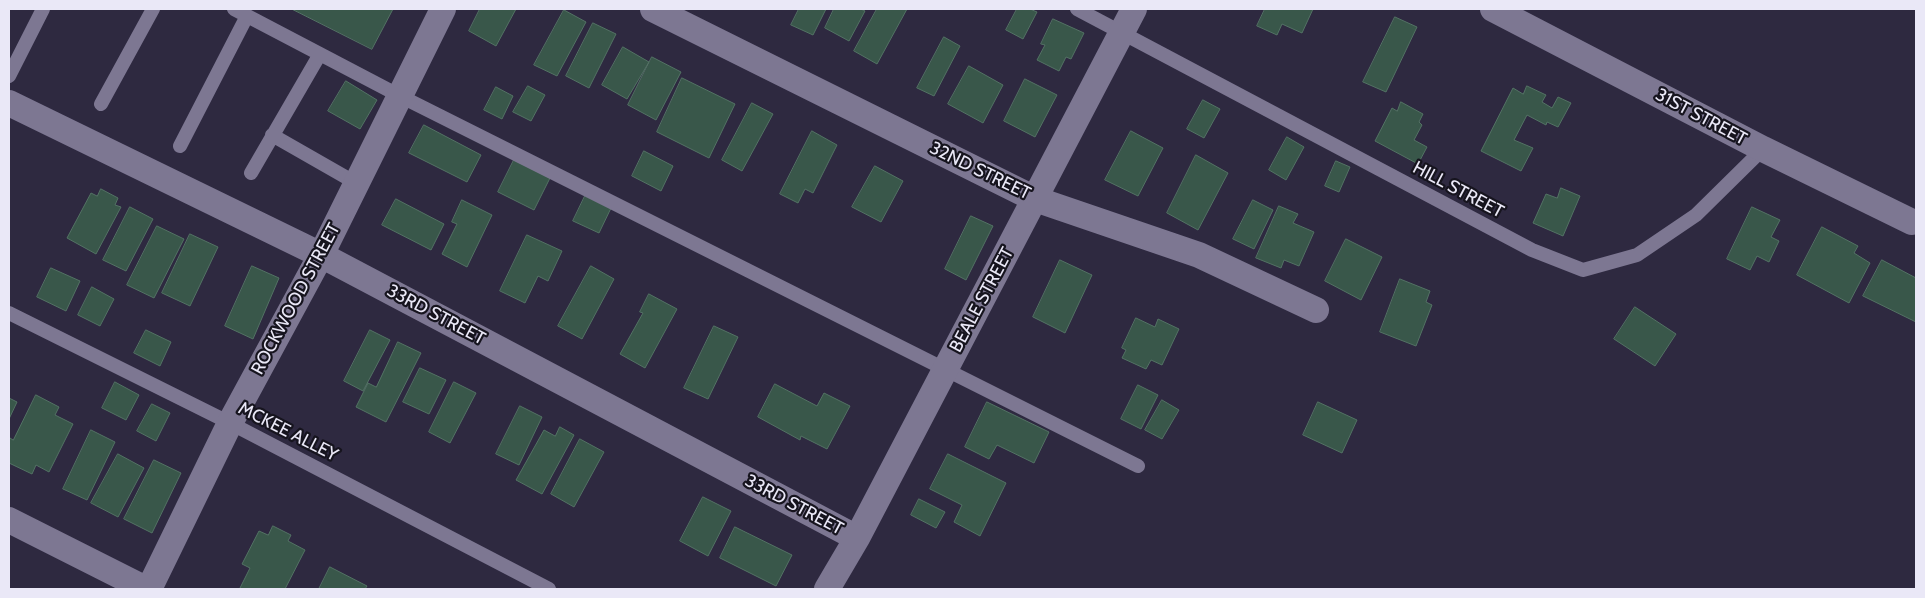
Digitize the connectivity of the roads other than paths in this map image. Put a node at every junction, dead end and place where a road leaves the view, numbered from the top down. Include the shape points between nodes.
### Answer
1 (43, 9) edge
2 (153, 9) edge
3 (234, 9) edge
4 (443, 9) edge
5 (653, 9) edge
6 (1077, 9) edge
7 (1134, 9) edge
8 (1493, 9) edge
9 (247, 16) junction
10 (1123, 32) junction
11 (320, 54) junction
12 (9, 76) edge
13 (400, 96) junction
14 (9, 103) edge
15 (101, 104) dead end
16 (272, 135) junction
17 (180, 146) dead end
18 (1762, 149) junction
19 (250, 173) dead end
20 (356, 184) junction
21 (1035, 199) junction
22 (1912, 222) dead end
23 (321, 255) junction
24 (1316, 310) dead end
25 (9, 312) edge
26 (946, 369) junction
27 (230, 423) junction
28 (1138, 466) dead end
29 (9, 520) edge
30 (857, 538) junction
31 (148, 589) edge
32 (548, 589) edge
33 (827, 589) edge

1 - 12 lane
2 - 15 lane
3 - 9 lane
4 - 13 street, ROCKWOOD STREET
5 - 21 street, 32ND STREET
6 - 10 lane, HILL STREET
7 - 10 street, BEALE STREET
8 - 18 street, 31ST STREET
9 - 11 lane
9 - 17 lane
10 - 18 lane, HILL STREET via 1532,250 1583,270 1637,254 1652,245 1696,215
10 - 21 street, BEALE STREET
11 - 13 lane
11 - 16 lane
13 - 20 street, ROCKWOOD STREET
13 - 26 lane
14 - 23 street, 33RD STREET
16 - 19 lane
16 - 20 lane
18 - 22 street, 31ST STREET
20 - 23 street, ROCKWOOD STREET
21 - 24 street, 32ND STREET via 1198,255
21 - 26 street, BEALE STREET
23 - 27 street, ROCKWOOD STREET
23 - 30 street, 33RD STREET
25 - 27 lane, MCKEE ALLEY
26 - 28 lane
26 - 30 street, BEALE STREET
27 - 31 street, ROCKWOOD STREET
27 - 32 lane, MCKEE ALLEY
29 - 31 street
30 - 33 street, BEALE STREET

